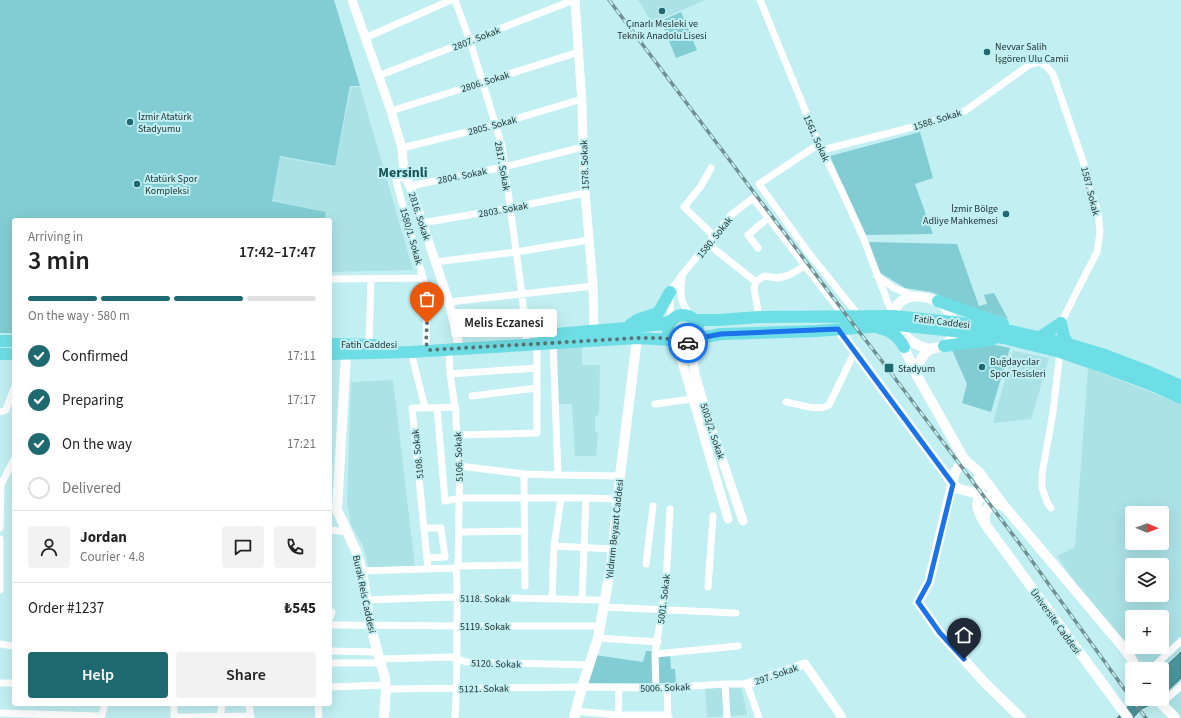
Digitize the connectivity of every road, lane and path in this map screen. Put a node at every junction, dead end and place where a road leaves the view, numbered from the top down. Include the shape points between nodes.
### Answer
1 (352, 0) edge
2 (452, 0) edge
3 (455, 0) edge
4 (575, 0) edge
5 (760, 0) edge
6 (365, 38) junction
7 (470, 41) junction
8 (579, 52) junction
9 (1039, 62) joint
10 (378, 76) junction
11 (483, 82) junction
12 (582, 98) junction
13 (391, 111) junction
14 (495, 125) junction
15 (820, 147) junction
16 (402, 148) junction
17 (583, 148) junction
18 (504, 167) junction
19 (711, 168) dead end
20 (404, 174) junction
21 (410, 186) junction
22 (585, 193) junction
23 (510, 208) junction
24 (768, 218) junction
25 (422, 222) junction
26 (714, 236) junction
27 (589, 240) junction
28 (708, 244) junction
29 (758, 248) dead end
30 (516, 252) junction
31 (435, 262) junction
32 (806, 266) junction
33 (682, 275) junction
34 (877, 276) junction
35 (371, 278) junction
36 (423, 278) junction
37 (332, 279) edge
38 (756, 282) junction
39 (593, 286) junction
40 (670, 292) junction
41 (522, 295) junction
42 (914, 296) junction
43 (938, 301) junction
44 (449, 302) junction
45 (844, 316) junction
46 (859, 316) junction
47 (758, 317) junction
48 (694, 320) junction
49 (671, 321) junction
50 (1061, 323) junction
51 (897, 324) junction
52 (954, 326) junction
53 (876, 327) junction
54 (626, 328) junction
55 (838, 329) junction
56 (594, 331) junction
57 (1040, 337) junction
58 (637, 338) junction
59 (1004, 338) junction
60 (694, 339) junction
61 (531, 340) junction
62 (672, 340) junction
63 (0, 341) edge
64 (12, 341) edge
65 (553, 343) junction
66 (332, 344) edge
67 (369, 345) junction
68 (454, 345) junction
69 (904, 346) junction
70 (944, 346) junction
71 (428, 347) junction
72 (1064, 348) junction
73 (932, 349) junction
74 (855, 351) junction
75 (411, 352) junction
76 (0, 354) edge
77 (12, 354) edge
78 (332, 354) edge
79 (346, 354) junction
80 (537, 368) junction
81 (450, 374) junction
82 (916, 374) junction
83 (1181, 386) edge
84 (537, 388) junction
85 (700, 391) junction
86 (12, 394) edge
87 (472, 396) dead end
88 (1181, 398) edge
89 (692, 399) junction
90 (786, 402) dead end
91 (656, 404) dead end
92 (455, 407) junction
93 (425, 408) junction
94 (437, 408) junction
95 (0, 412) edge
96 (458, 435) junction
97 (964, 459) junction
98 (12, 462) edge
99 (460, 466) junction
100 (979, 472) junction
101 (524, 474) junction
102 (558, 475) junction
103 (620, 476) junction
104 (953, 484) junction
105 (979, 494) junction
106 (524, 498) junction
107 (561, 498) junction
108 (586, 498) junction
109 (459, 499) junction
110 (617, 499) junction
111 (1001, 505) junction
112 (653, 506) dead end
113 (1051, 508) dead end
114 (670, 509) dead end
115 (713, 516) dead end
116 (728, 519) dead end
117 (743, 521) dead end
118 (985, 524) junction
119 (0, 528) edge
120 (424, 528) junction
121 (332, 530) edge
122 (525, 531) junction
123 (347, 532) junction
124 (459, 532) junction
125 (0, 539) edge
126 (554, 546) junction
127 (584, 548) junction
128 (612, 549) junction
129 (0, 555) edge
130 (427, 558) junction
131 (646, 564) dead end
132 (525, 565) junction
133 (457, 567) junction
134 (428, 569) junction
135 (362, 571) junction
136 (524, 586) dead end
137 (708, 586) dead end
138 (0, 590) edge
139 (458, 598) junction
140 (552, 599) junction
141 (366, 600) junction
142 (582, 600) junction
143 (604, 604) junction
144 (662, 609) junction
145 (736, 612) dead end
146 (370, 624) junction
147 (332, 625) edge
148 (457, 626) junction
149 (599, 626) junction
150 (598, 638) junction
151 (1181, 641) edge
152 (658, 642) junction
153 (0, 644) edge
154 (12, 646) edge
155 (738, 646) dead end
156 (332, 651) edge
157 (655, 654) junction
158 (380, 658) junction
159 (458, 658) junction
160 (1133, 662) edge
161 (1158, 662) edge
162 (332, 663) edge
163 (590, 666) junction
164 (0, 683) edge
165 (12, 683) edge
166 (725, 684) junction
167 (747, 684) junction
168 (1181, 686) edge
169 (332, 687) edge
170 (386, 687) junction
171 (582, 687) junction
172 (619, 687) junction
173 (667, 687) junction
174 (656, 688) junction
175 (457, 689) junction
176 (1169, 694) edge
177 (104, 706) edge
178 (174, 706) edge
179 (222, 706) edge
180 (249, 706) edge
181 (318, 706) edge
182 (1164, 706) edge
183 (0, 713) edge
184 (574, 715) edge
185 (1126, 715) edge
186 (618, 716) edge
187 (101, 717) edge
188 (220, 717) edge
189 (251, 717) edge
190 (174, 718) edge
191 (319, 718) edge
192 (384, 718) edge
193 (455, 718) edge
194 (668, 718) edge
195 (727, 718) edge
196 (759, 718) edge
197 (842, 718) edge
198 (1021, 718) edge
199 (1175, 718) edge

1 - 6 street, 2816. Sokak
2 - 6 street
3 - 7 street, 2817. Sokak
4 - 7 street, 2807. Sokak
4 - 8 street, 1578. Sokak
5 - 15 street, 1561. Sokak
6 - 10 street, 2816. Sokak
7 - 10 street, 2807. Sokak
7 - 11 street, 2817. Sokak
8 - 11 street, 2806. Sokak
8 - 12 street, 1578. Sokak
9 - 15 street, 1588. Sokak via 1029,65 965,111 909,128
9 - 50 street, 1587. Sokak via 1053,74 1084,164 1098,212 1100,232 1097,252
10 - 13 street, 2816. Sokak
11 - 13 street, 2806. Sokak
11 - 14 street, 2817. Sokak
12 - 14 street, 2805. Sokak
12 - 17 street, 1578. Sokak
13 - 16 street, 2816. Sokak
14 - 16 street, 2805. Sokak
14 - 18 street, 2817. Sokak via 502,146
15 - 34 street, 1561. Sokak via 863,237
15 - 46 street, 1588. Sokak via 759,184 808,252
16 - 20 street, 2816. Sokak
17 - 18 street, 2804. Sokak
17 - 22 street, 1578. Sokak
18 - 21 street, 2804. Sokak
18 - 23 street, 2817. Sokak
19 - 26 street via 701,186 684,207
20 - 21 street, 2816. Sokak
20 - 36 street, 1580/1. Sokak via 396,181
21 - 25 street, 2816. Sokak
22 - 23 street, 2803. Sokak
22 - 27 street, 1578. Sokak
23 - 25 street, 2803. Sokak
23 - 30 street, 2817. Sokak
24 - 26 street, 1580. Sokak via 753,198 731,216
24 - 29 street via 748,235
24 - 32 street, 1580. Sokak
25 - 31 street, 2816. Sokak
26 - 28 street, 1580. Sokak
27 - 30 street
27 - 39 street, 1578. Sokak
28 - 33 street, 1580. Sokak
28 - 38 street
30 - 31 street
30 - 41 street, 2817. Sokak
31 - 44 street, 2816. Sokak
32 - 38 street via 789,275 778,278 764,276
32 - 45 street, 1580. Sokak
33 - 40 street, 1580. Sokak
33 - 48 street via 681,298
34 - 42 street via 894,288
34 - 51 street, 1561. Sokak
35 - 36 street
35 - 37 street
35 - 67 street
36 - 71 street, 1580/1. Sokak via 427,292
38 - 47 street via 754,288
39 - 41 street
39 - 56 street, 1578. Sokak
40 - 49 street
40 - 54 main road via 658,313 637,320
41 - 44 street
41 - 61 street, 2817. Sokak
42 - 43 main road
42 - 51 main road via 899,302 894,308
43 - 52 main road via 949,312
43 - 57 main road
44 - 68 street, 2816. Sokak
45 - 46 main road, Fatih Caddesi
45 - 47 main road, Fatih Caddesi
46 - 51 main road, Fatih Caddesi
47 - 48 main road, Fatih Caddesi
48 - 49 main road via 682,315
48 - 60 main road via 697,334
49 - 54 main road, Fatih Caddesi
49 - 62 main road via 668,331
50 - 57 main road
50 - 72 main road
51 - 52 main road, Fatih Caddesi
51 - 53 main road, Fatih Caddesi
51 - 69 main road
51 - 73 main road via 908,340 923,348
52 - 57 main road, Fatih Caddesi via 1006,330
52 - 59 main road, Fatih Caddesi
52 - 70 main road via 951,340
53 - 55 main road, Fatih Caddesi
53 - 69 main road via 894,334
54 - 56 main road, Fatih Caddesi
55 - 60 main road, Fatih Caddesi via 721,334
55 - 74 main road
56 - 61 main road, Fatih Caddesi
57 - 72 main road, Fatih Caddesi
58 - 62 main road, Fatih Caddesi
58 - 65 main road, Fatih Caddesi
58 - 103 main road, Yıldırım Beyazıt Caddesi
59 - 70 main road
59 - 72 main road, Fatih Caddesi
60 - 62 main road via 688,344 679,344
60 - 85 street, 5003/2. Sokak via 693,360
61 - 65 main road, Fatih Caddesi
61 - 68 main road, Fatih Caddesi
61 - 80 street, 2817. Sokak
62 - 89 street, 5003/2. Sokak via 680,355
63 - 64 main road
65 - 102 street
66 - 67 main road, Fatih Caddesi
67 - 71 main road, Fatih Caddesi
67 - 79 main road via 352,348
68 - 71 main road, Fatih Caddesi
68 - 81 street, 5106. Sokak
69 - 82 main road
70 - 73 main road
71 - 75 main road
72 - 83 main road, Fatih Caddesi via 1105,354
72 - 88 main road, Fatih Caddesi
72 - 113 street via 1042,474 1042,488
73 - 82 main road via 920,360
74 - 90 street via 829,405 819,409
74 - 104 main road
75 - 79 main road
75 - 93 street
76 - 77 main road
78 - 79 main road
79 - 123 main road, Burak Reis Caddesi via 337,510
80 - 81 street
80 - 84 street, 2817. Sokak
81 - 92 street, 5106. Sokak
82 - 97 main road
84 - 87 street
84 - 96 street, 2817. Sokak via 537,433
85 - 89 street
85 - 117 street, 5003/2. Sokak
86 - 95 street via 6,410
89 - 91 street
89 - 116 street, 5003/2. Sokak
92 - 94 street
92 - 96 street, 5106. Sokak
93 - 94 street
93 - 120 street, 5108. Sokak via 412,408
94 - 109 street via 445,501
96 - 99 street, 5106. Sokak
97 - 100 main road
97 - 104 main road via 955,472
98 - 119 street via 1,485
99 - 101 street
99 - 109 street, 5106. Sokak
100 - 105 main road, Üniversite Caddesi
100 - 111 main road
101 - 102 street
101 - 106 street
102 - 103 street
103 - 110 main road, Yıldırım Beyazıt Caddesi
104 - 105 main road via 959,489
104 - 198 main road via 929,582 918,602 940,633
105 - 111 main road
105 - 118 main road, Üniversite Caddesi via 977,506
106 - 107 street
106 - 109 street
106 - 122 street
107 - 108 street
107 - 126 street
108 - 110 street
108 - 127 street
109 - 124 street, 5106. Sokak
110 - 128 main road, Yıldırım Beyazıt Caddesi
111 - 118 main road via 988,506 984,514
111 - 160 main road
112 - 131 street
114 - 144 street, 5001. Sokak
115 - 137 street
118 - 185 main road, Üniversite Caddesi
120 - 130 street, 5108. Sokak
120 - 130 street via 441,528 445,557
121 - 123 street
122 - 124 street
122 - 132 street
123 - 135 main road, Burak Reis Caddesi
124 - 133 street, 5106. Sokak
125 - 129 street
126 - 127 street
126 - 140 street
127 - 128 street
127 - 142 street
128 - 143 main road, Yıldırım Beyazıt Caddesi
129 - 138 street
130 - 134 street, 5108. Sokak
132 - 133 street
132 - 136 street
133 - 134 street
133 - 139 street, 5106. Sokak
134 - 135 street
135 - 141 main road, Burak Reis Caddesi
139 - 140 street, 5118. Sokak
139 - 141 street, 5118. Sokak
139 - 148 street, 5106. Sokak
140 - 142 street, 5118. Sokak
141 - 146 main road, Burak Reis Caddesi
142 - 143 street, 5118. Sokak
143 - 144 street, 5118. Sokak
143 - 149 main road, Yıldırım Beyazıt Caddesi
144 - 145 street, 5118. Sokak
144 - 152 street, 5001. Sokak
146 - 147 street, 5119. Sokak
146 - 148 street, 5119. Sokak
146 - 158 main road, Burak Reis Caddesi
148 - 149 street, 5119. Sokak
148 - 159 street, 5106. Sokak
149 - 150 main road, Yıldırım Beyazıt Caddesi
150 - 152 street
150 - 163 main road, Yıldırım Beyazıt Caddesi
151 - 161 street
152 - 157 street, 5001. Sokak
153 - 154 street
155 - 157 street
156 - 158 street
157 - 174 street, 5001. Sokak
158 - 159 street, 5120. Sokak
158 - 162 street
158 - 170 main road, Burak Reis Caddesi
159 - 163 street, 5120. Sokak via 466,662
159 - 175 street, 5106. Sokak
163 - 171 main road, Yıldırım Beyazıt Caddesi
164 - 165 street
166 - 167 street, 5006. Sokak
166 - 173 street, 5006. Sokak
166 - 195 street
167 - 196 street
167 - 197 street, 297. Sokak via 805,664
168 - 176 street
169 - 170 street, 5121. Sokak
170 - 175 street, 5121. Sokak
170 - 192 main road, Burak Reis Caddesi
171 - 172 street, 5006. Sokak
171 - 175 street, 5121. Sokak
171 - 184 main road, Yıldırım Beyazıt Caddesi
172 - 174 street, 5006. Sokak
172 - 186 street
173 - 174 street, 5006. Sokak
173 - 194 street
175 - 193 street, 5106. Sokak
177 - 187 street
178 - 190 street
179 - 188 street
180 - 189 street
181 - 191 street
182 - 199 main road
183 - 187 street
184 - 186 street
186 - 194 street via 664,715
188 - 189 street
188 - 190 street

